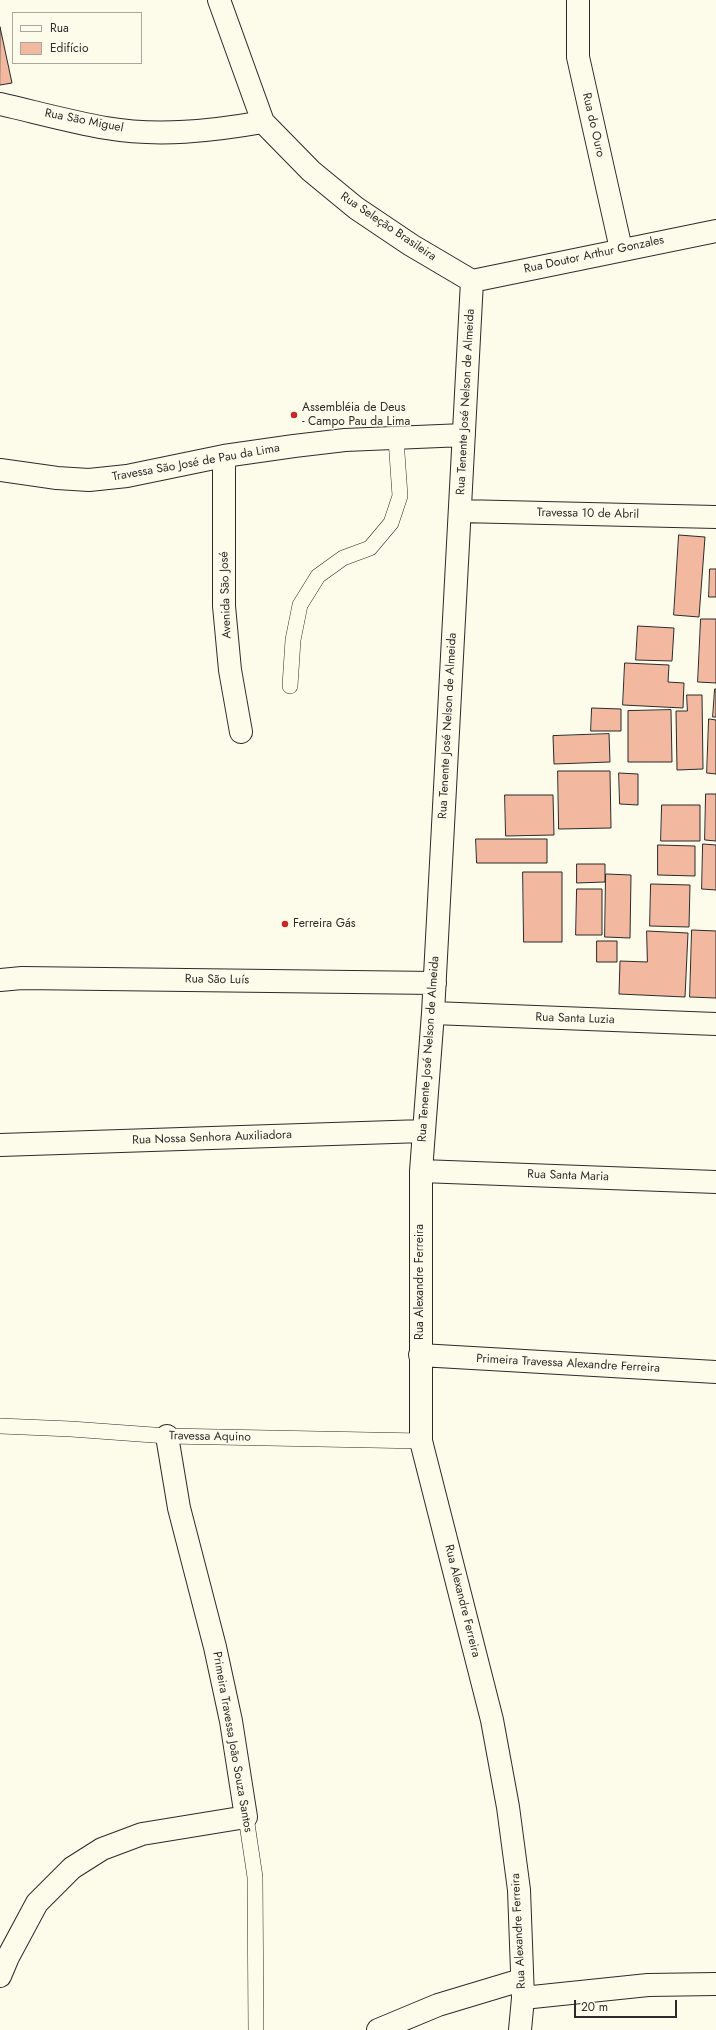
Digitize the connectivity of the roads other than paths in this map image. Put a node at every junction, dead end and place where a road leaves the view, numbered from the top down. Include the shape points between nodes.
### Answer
1 (219, 0) edge
2 (578, 0) edge
3 (0, 104) edge
4 (263, 122) junction
5 (716, 231) edge
6 (622, 249) junction
7 (472, 281) junction
8 (464, 436) junction
9 (396, 439) junction
10 (224, 456) junction
11 (0, 470) edge
12 (460, 511) junction
13 (716, 517) edge
14 (290, 686) dead end
15 (241, 732) dead end
16 (0, 980) edge
17 (435, 983) junction
18 (433, 1013) junction
19 (716, 1024) edge
20 (423, 1130) junction
21 (0, 1144) edge
22 (421, 1171) junction
23 (716, 1182) edge
24 (420, 1355) junction
25 (716, 1372) edge
26 (0, 1426) edge
27 (167, 1436) junction
28 (421, 1441) junction
29 (246, 1817) junction
30 (0, 1976) edge
31 (716, 1984) edge
32 (522, 1989) junction
33 (256, 2030) edge
34 (378, 2030) edge
35 (520, 2030) edge

1 - 4 street, Rua Seleção Brasileira
2 - 6 street, Rua do Ouro via 578,57
3 - 4 street, Rua São Miguel via 107,128 160,133 221,129
4 - 7 street, Rua Seleção Brasileira via 311,171 356,208
5 - 6 street, Rua Doutor Arthur Gonzales
6 - 7 street, Rua Doutor Arthur Gonzales
7 - 8 street, Rua Tenente José Nelson de Almeida
8 - 9 street, Travessa São José de Pau da Lima
8 - 12 street, Rua Tenente José Nelson de Almeida
9 - 10 street, Travessa São José de Pau da Lima via 345,440
9 - 14 lane via 400,496 391,523 370,548 343,558 318,576 300,605 293,640
10 - 11 street, Travessa São José de Pau da Lima via 126,476 89,480
10 - 15 street, Avenida São José via 224,606 230,670
12 - 13 street, Travessa 10 de Abril
12 - 17 street, Rua Tenente José Nelson de Almeida
16 - 17 street, Rua São Luís via 22,978
17 - 18 street, Rua Tenente José Nelson de Almeida
18 - 19 street, Rua Santa Luzia
18 - 20 street, Rua Tenente José Nelson de Almeida
20 - 21 street, Rua Nossa Senhora Auxiliadora
20 - 22 street, Rua Tenente José Nelson de Almeida
22 - 23 street, Rua Santa Maria
22 - 24 street, Rua Alexandre Ferreira
24 - 25 street, Primeira Travessa Alexandre Ferreira
24 - 28 street, Rua Alexandre Ferreira
26 - 27 lane, Travessa Aquino
27 - 28 lane, Travessa Aquino
27 - 29 street, Primeira Travessa João Souza Santos via 179,1508 215,1646 231,1721
28 - 32 street, Rua Alexandre Ferreira via 492,1720 508,1807 519,1890
29 - 30 street via 142,1834 102,1849 72,1868 37,1903
29 - 33 lane, Primeira Travessa João Souza Santos via 255,1877
31 - 32 street
32 - 34 street via 438,2005
32 - 35 street, Rua Alexandre Ferreira

